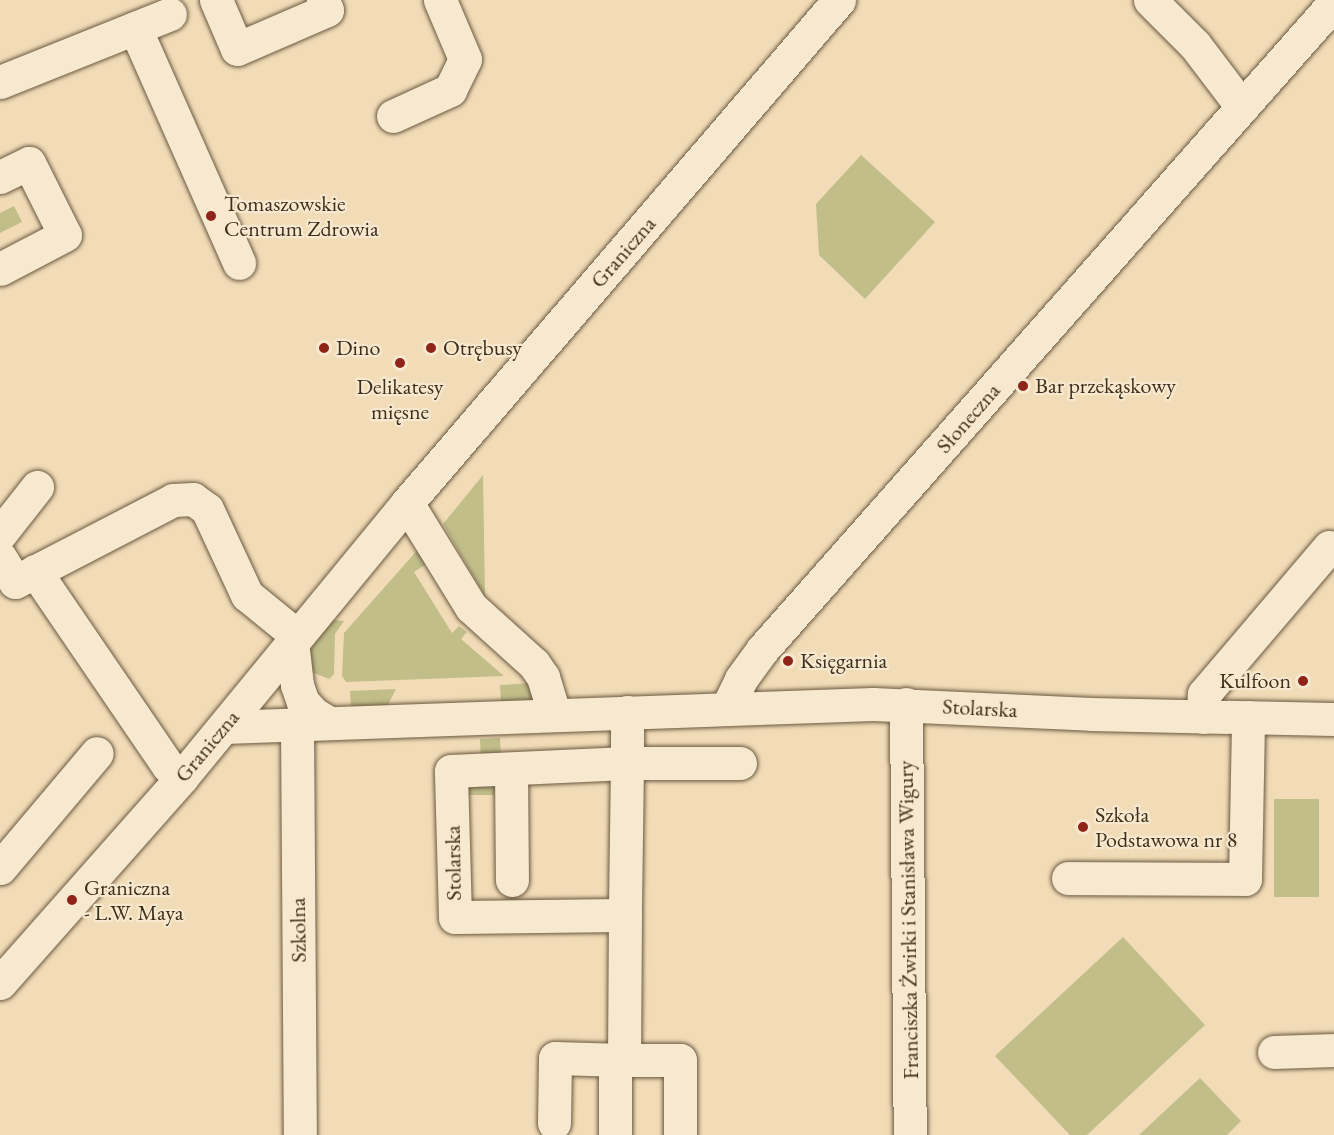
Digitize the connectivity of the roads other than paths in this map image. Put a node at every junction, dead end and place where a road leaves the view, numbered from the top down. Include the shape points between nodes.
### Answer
1 (208, 0) edge
2 (216, 0) edge
3 (323, 0) edge
4 (440, 0) edge
5 (839, 0) edge
6 (1150, 0) edge
7 (1334, 3) edge
8 (165, 7) edge
9 (135, 28) junction
10 (0, 82) edge
11 (1242, 107) junction
12 (393, 116) dead end
13 (0, 177) edge
14 (240, 263) dead end
15 (0, 269) edge
16 (37, 488) dead end
17 (407, 503) junction
18 (0, 534) edge
19 (1329, 547) dead end
20 (0, 557) edge
21 (35, 572) junction
22 (294, 638) junction
23 (254, 689) junction
24 (906, 704) junction
25 (727, 708) junction
26 (627, 712) junction
27 (554, 713) junction
28 (1203, 717) junction
29 (1248, 717) junction
30 (1334, 719) edge
31 (304, 722) junction
32 (224, 727) junction
33 (97, 753) dead end
34 (627, 763) junction
35 (740, 763) dead end
36 (511, 769) junction
37 (182, 777) junction
38 (0, 868) edge
39 (1068, 878) dead end
40 (512, 880) dead end
41 (625, 915) junction
42 (2, 978) edge
43 (1334, 1050) edge
44 (1274, 1052) dead end
45 (620, 1060) junction
46 (554, 1123) dead end
47 (300, 1135) edge
48 (615, 1135) edge
49 (680, 1135) edge
50 (909, 1135) edge

1 - 8 street
2 - 3 street via 237,49 327,10
4 - 12 street via 465,59 450,90
5 - 17 street, Graniczna
6 - 11 street via 1195,45
7 - 11 street, Słoneczna
8 - 9 street
9 - 10 street
9 - 14 street
11 - 25 street, Słoneczna via 762,650
13 - 15 street via 29,163 65,235
16 - 18 street
17 - 22 street, Graniczna
17 - 27 street via 471,607 534,664 543,677
19 - 28 street via 1204,694
20 - 21 street via 15,582
21 - 22 street via 173,500 194,499 207,509 247,595
21 - 37 street via 168,766
22 - 23 street, Graniczna
22 - 31 street
23 - 31 street
23 - 32 street, Graniczna
24 - 25 street, Stolarska
24 - 28 street, Stolarska
24 - 50 street, Franciszka Żwirki i Stanisława Wigury
25 - 26 street, Stolarska
26 - 27 street, Stolarska
26 - 34 street
27 - 31 street, Stolarska
28 - 29 street, Stolarska
29 - 30 street, Stolarska
29 - 39 street via 1245,879
31 - 32 street, Stolarska
31 - 47 street, Szkolna
32 - 37 street, Graniczna
33 - 38 street
34 - 35 street, Stolarska
34 - 36 street, Stolarska
34 - 41 street
36 - 40 street
36 - 41 street, Stolarska via 451,771 454,917
37 - 42 street, Graniczna
41 - 45 street
43 - 44 street
45 - 46 street via 555,1058
45 - 48 street
45 - 49 street via 680,1060

